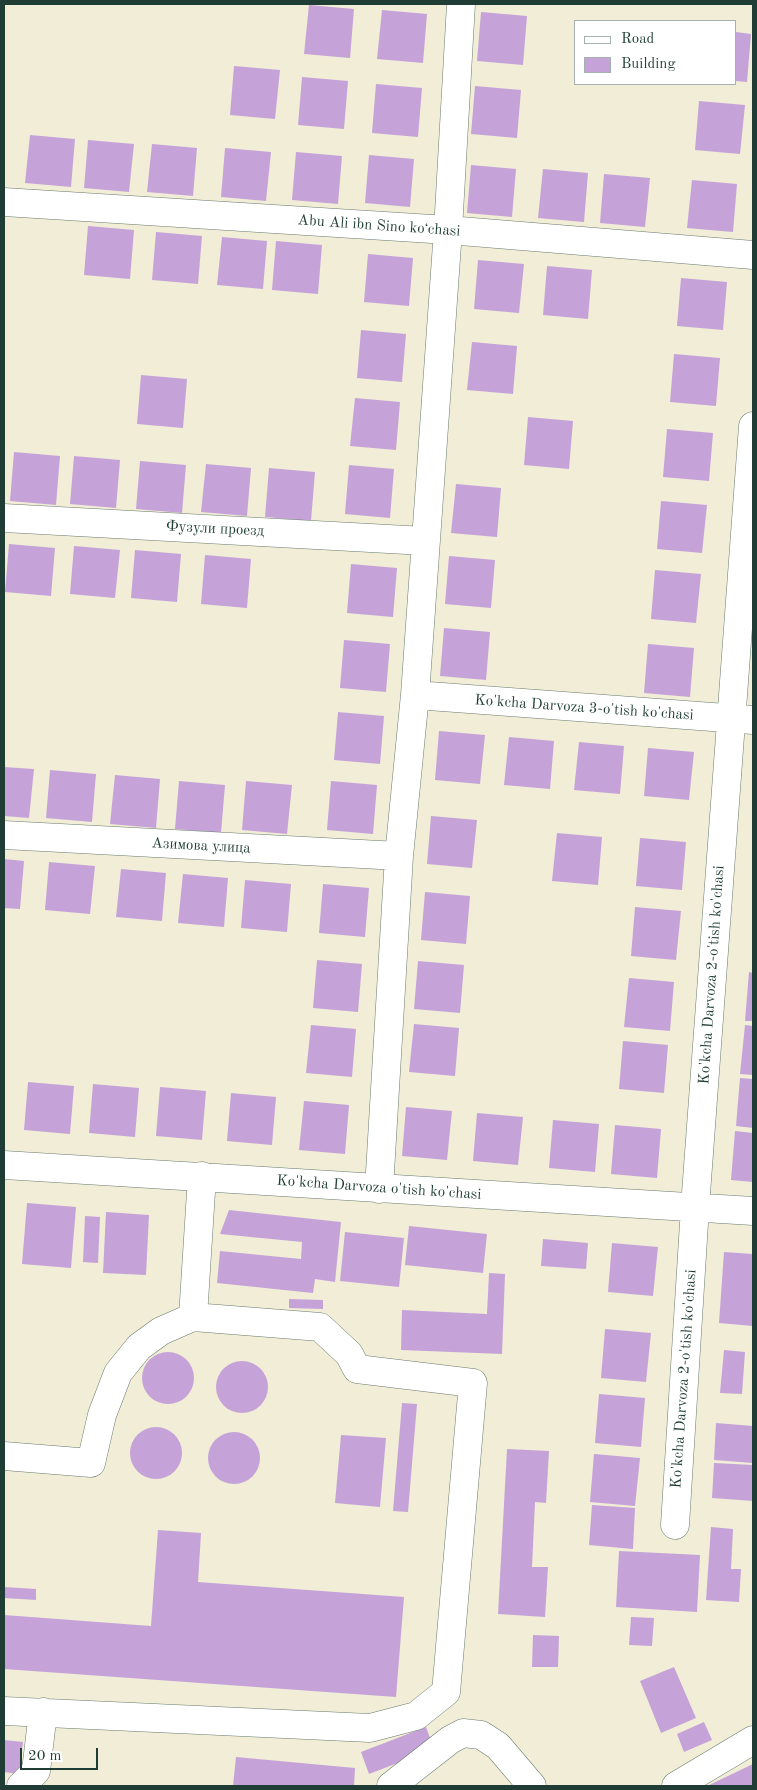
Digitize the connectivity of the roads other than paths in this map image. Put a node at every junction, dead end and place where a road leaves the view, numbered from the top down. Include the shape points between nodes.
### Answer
1 (461, 4) edge
2 (4, 202) edge
3 (448, 230) junction
4 (753, 255) edge
5 (753, 426) edge
6 (4, 518) edge
7 (425, 541) junction
8 (415, 695) junction
9 (742, 719) edge
10 (4, 835) edge
11 (399, 856) junction
12 (4, 1165) edge
13 (202, 1176) junction
14 (379, 1189) junction
15 (695, 1207) junction
16 (753, 1211) edge
17 (193, 1317) junction
18 (4, 1456) edge
19 (675, 1525) dead end
20 (4, 1711) edge
21 (43, 1712) junction
22 (753, 1740) edge
23 (21, 1786) edge
24 (391, 1786) edge
25 (532, 1786) edge
26 (676, 1786) edge

1 - 3 street
2 - 3 street, Abu Ali ibn Sino koʻchasi
3 - 4 street, Abu Ali ibn Sino koʻchasi
3 - 7 street
5 - 9 street, Ko'kcha Darvoza 2-o'tish ko'chasi
6 - 7 street, Фузули проезд
7 - 8 street
8 - 9 street, Ko'kcha Darvoza 3-o'tish ko'chasi
8 - 11 street
9 - 15 street, Ko'kcha Darvoza 2-o'tish ko'chasi
10 - 11 street, Азимова улица
11 - 14 street
12 - 13 street, Ko'kcha Darvoza o'tish ko'chasi
13 - 14 street, Ko'kcha Darvoza o'tish ko'chasi
13 - 17 street
14 - 15 street, Ko'kcha Darvoza o'tish ko'chasi
15 - 16 street, Ko'kcha Darvoza o'tish ko'chasi
15 - 19 street, Ko'kcha Darvoza 2-o'tish ko'chasi
17 - 18 street via 161,1331 139,1346 118,1373 102,1415 91,1463
17 - 21 street via 320,1327 349,1354 357,1368 473,1382 446,1692 416,1716 370,1728
20 - 21 street
21 - 23 street via 36,1771
22 - 26 street
24 - 25 street via 463,1733 481,1735 498,1746

